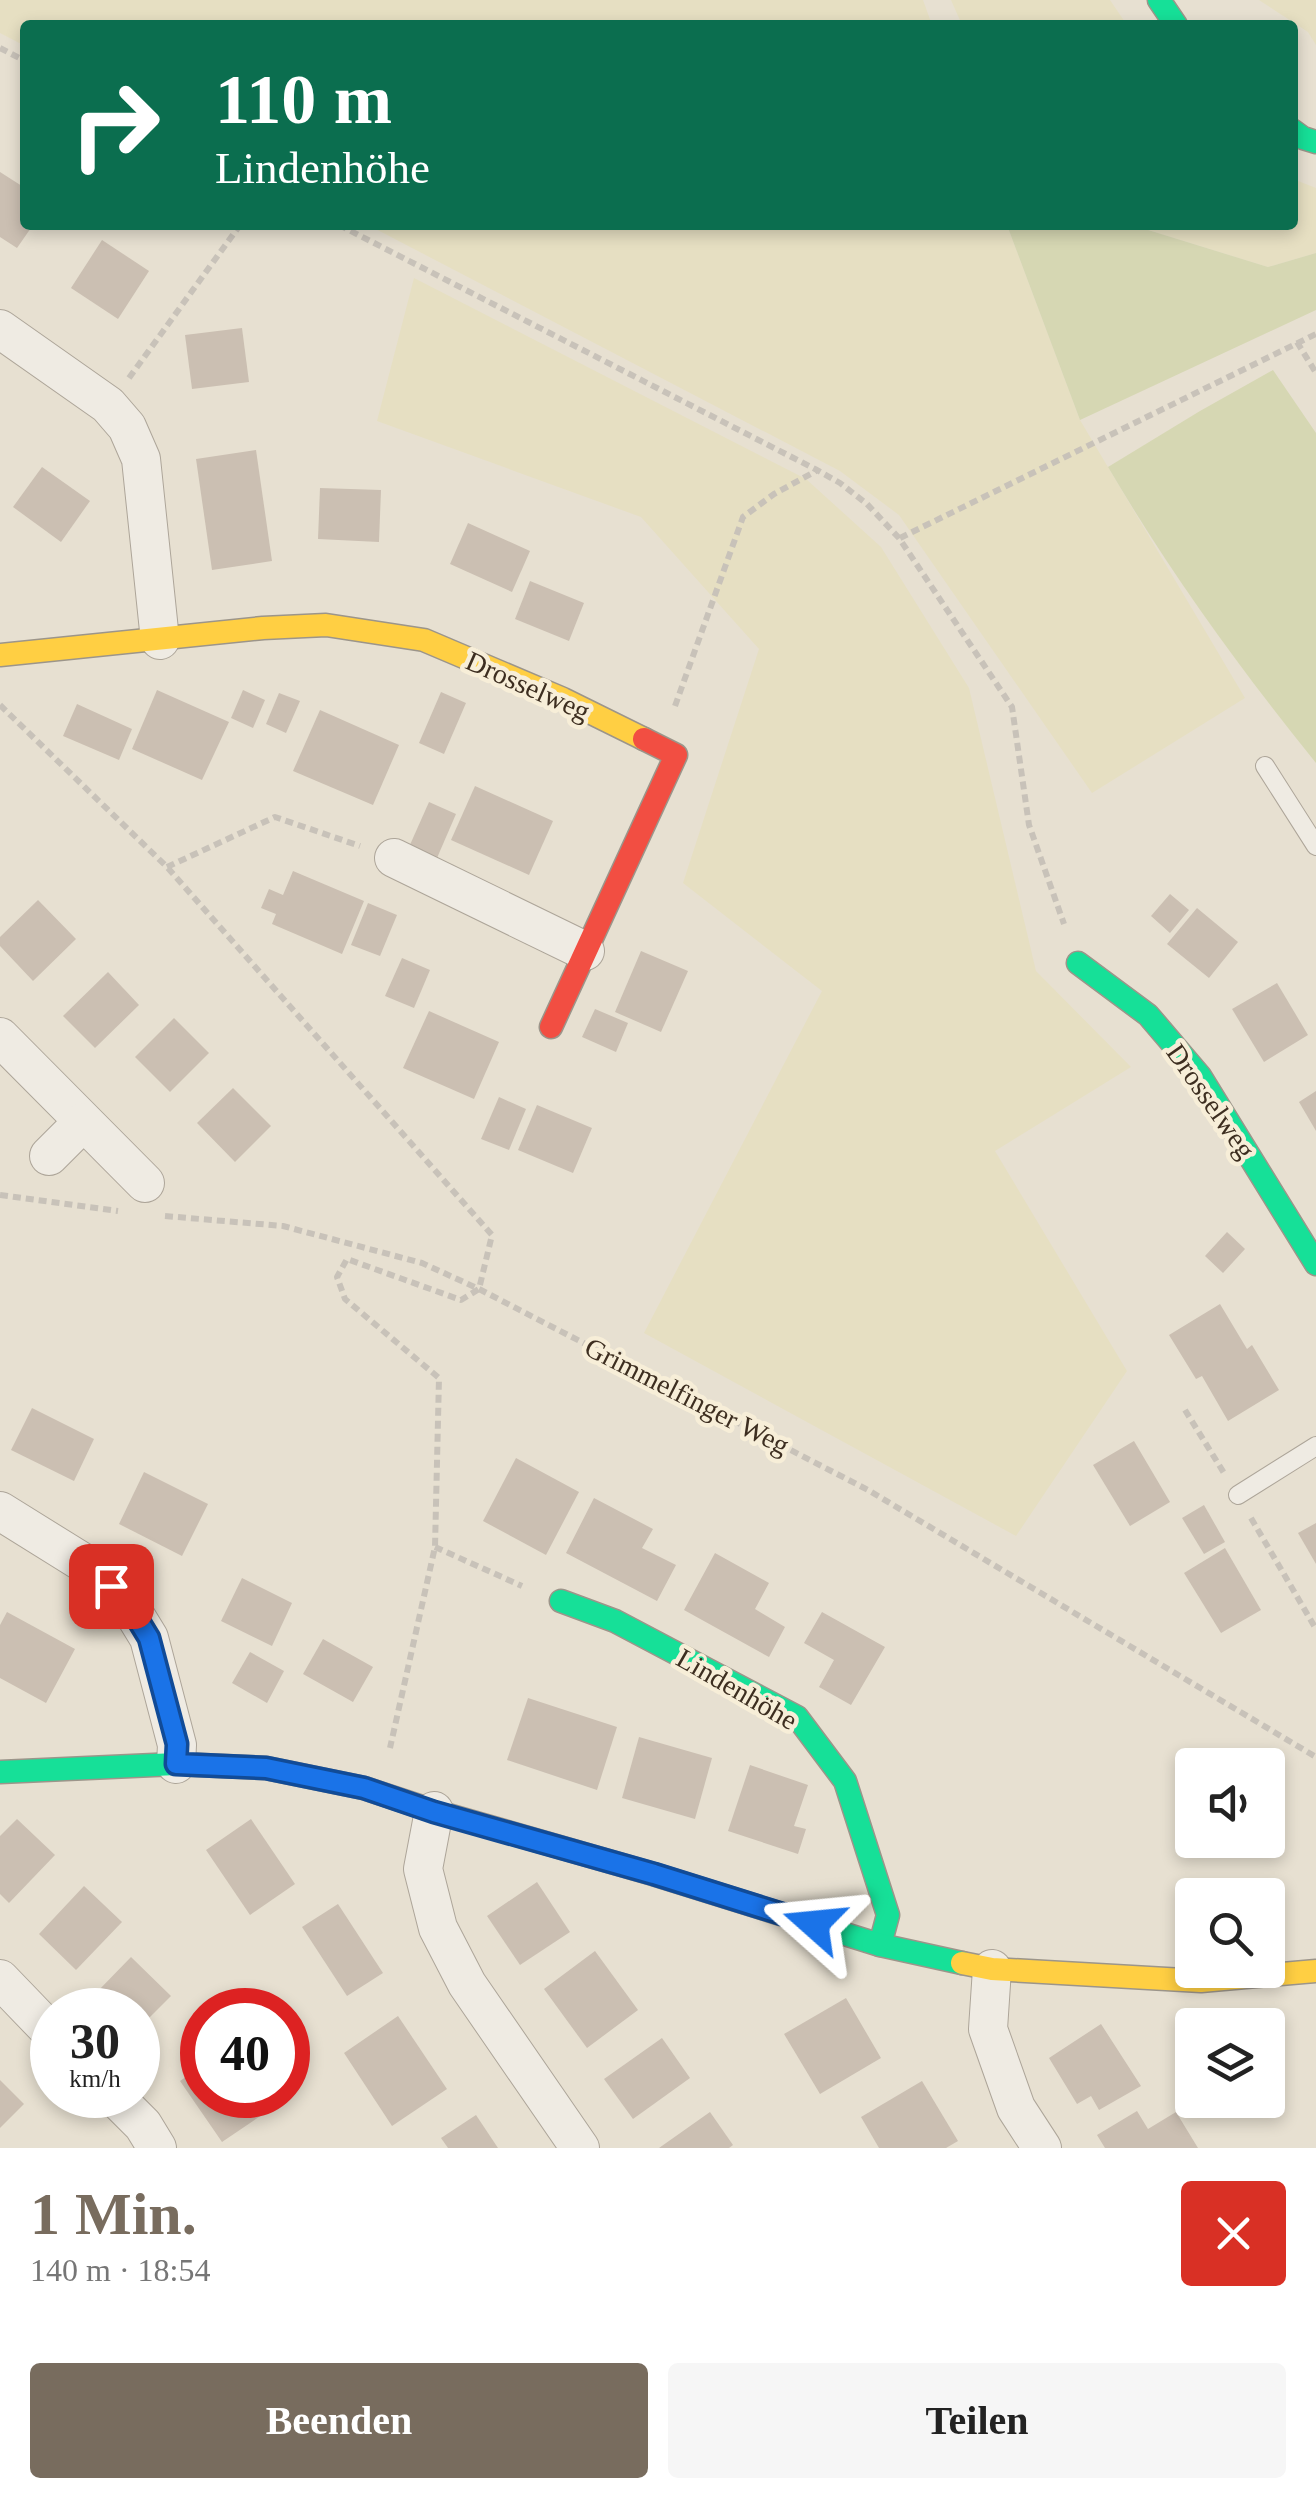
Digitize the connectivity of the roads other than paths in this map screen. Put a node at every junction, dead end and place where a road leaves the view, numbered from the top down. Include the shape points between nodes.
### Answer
1 (0, 329) edge
2 (160, 640) junction
3 (0, 655) edge
4 (1265, 766) dead end
5 (1316, 846) edge
6 (394, 858) road end
7 (585, 952) junction
8 (1078, 963) road end
9 (551, 1027) dead end
10 (0, 1037) edge
11 (82, 1122) junction
12 (49, 1156) dead end
13 (142, 1203) road end
14 (1316, 1264) edge
15 (1316, 1446) edge
16 (1238, 1495) dead end
17 (0, 1510) edge
18 (560, 1601) road end
19 (176, 1764) junction
20 (0, 1772) edge
21 (434, 1812) junction
22 (880, 1946) junction
23 (992, 1969) junction
24 (1316, 1970) edge
25 (0, 1979) edge
26 (30, 2010) edge
27 (135, 2118) edge
28 (157, 2148) edge
29 (580, 2148) edge
30 (1042, 2148) edge

1 - 2 street via 108,405 127,427 141,459
2 - 3 street, Drosselweg
2 - 7 street, Drosselweg via 326,625 424,640 676,755
4 - 5 lane
6 - 7 street
7 - 9 street, Drosselweg
8 - 14 street, Drosselweg via 1148,1015 1200,1076
10 - 11 street
11 - 12 street
11 - 13 street
15 - 16 lane
17 - 19 street via 95,1570 127,1602 149,1638 177,1744
18 - 22 street, Lindenhöhe via 614,1621 797,1717 845,1781 888,1914
19 - 20 street
19 - 21 street via 266,1768 364,1788
21 - 22 street
21 - 29 street via 424,1869 438,1928 467,1984
22 - 23 street
23 - 24 street via 1201,1980
23 - 30 street via 988,2029 1016,2108
25 - 26 street
27 - 28 street

